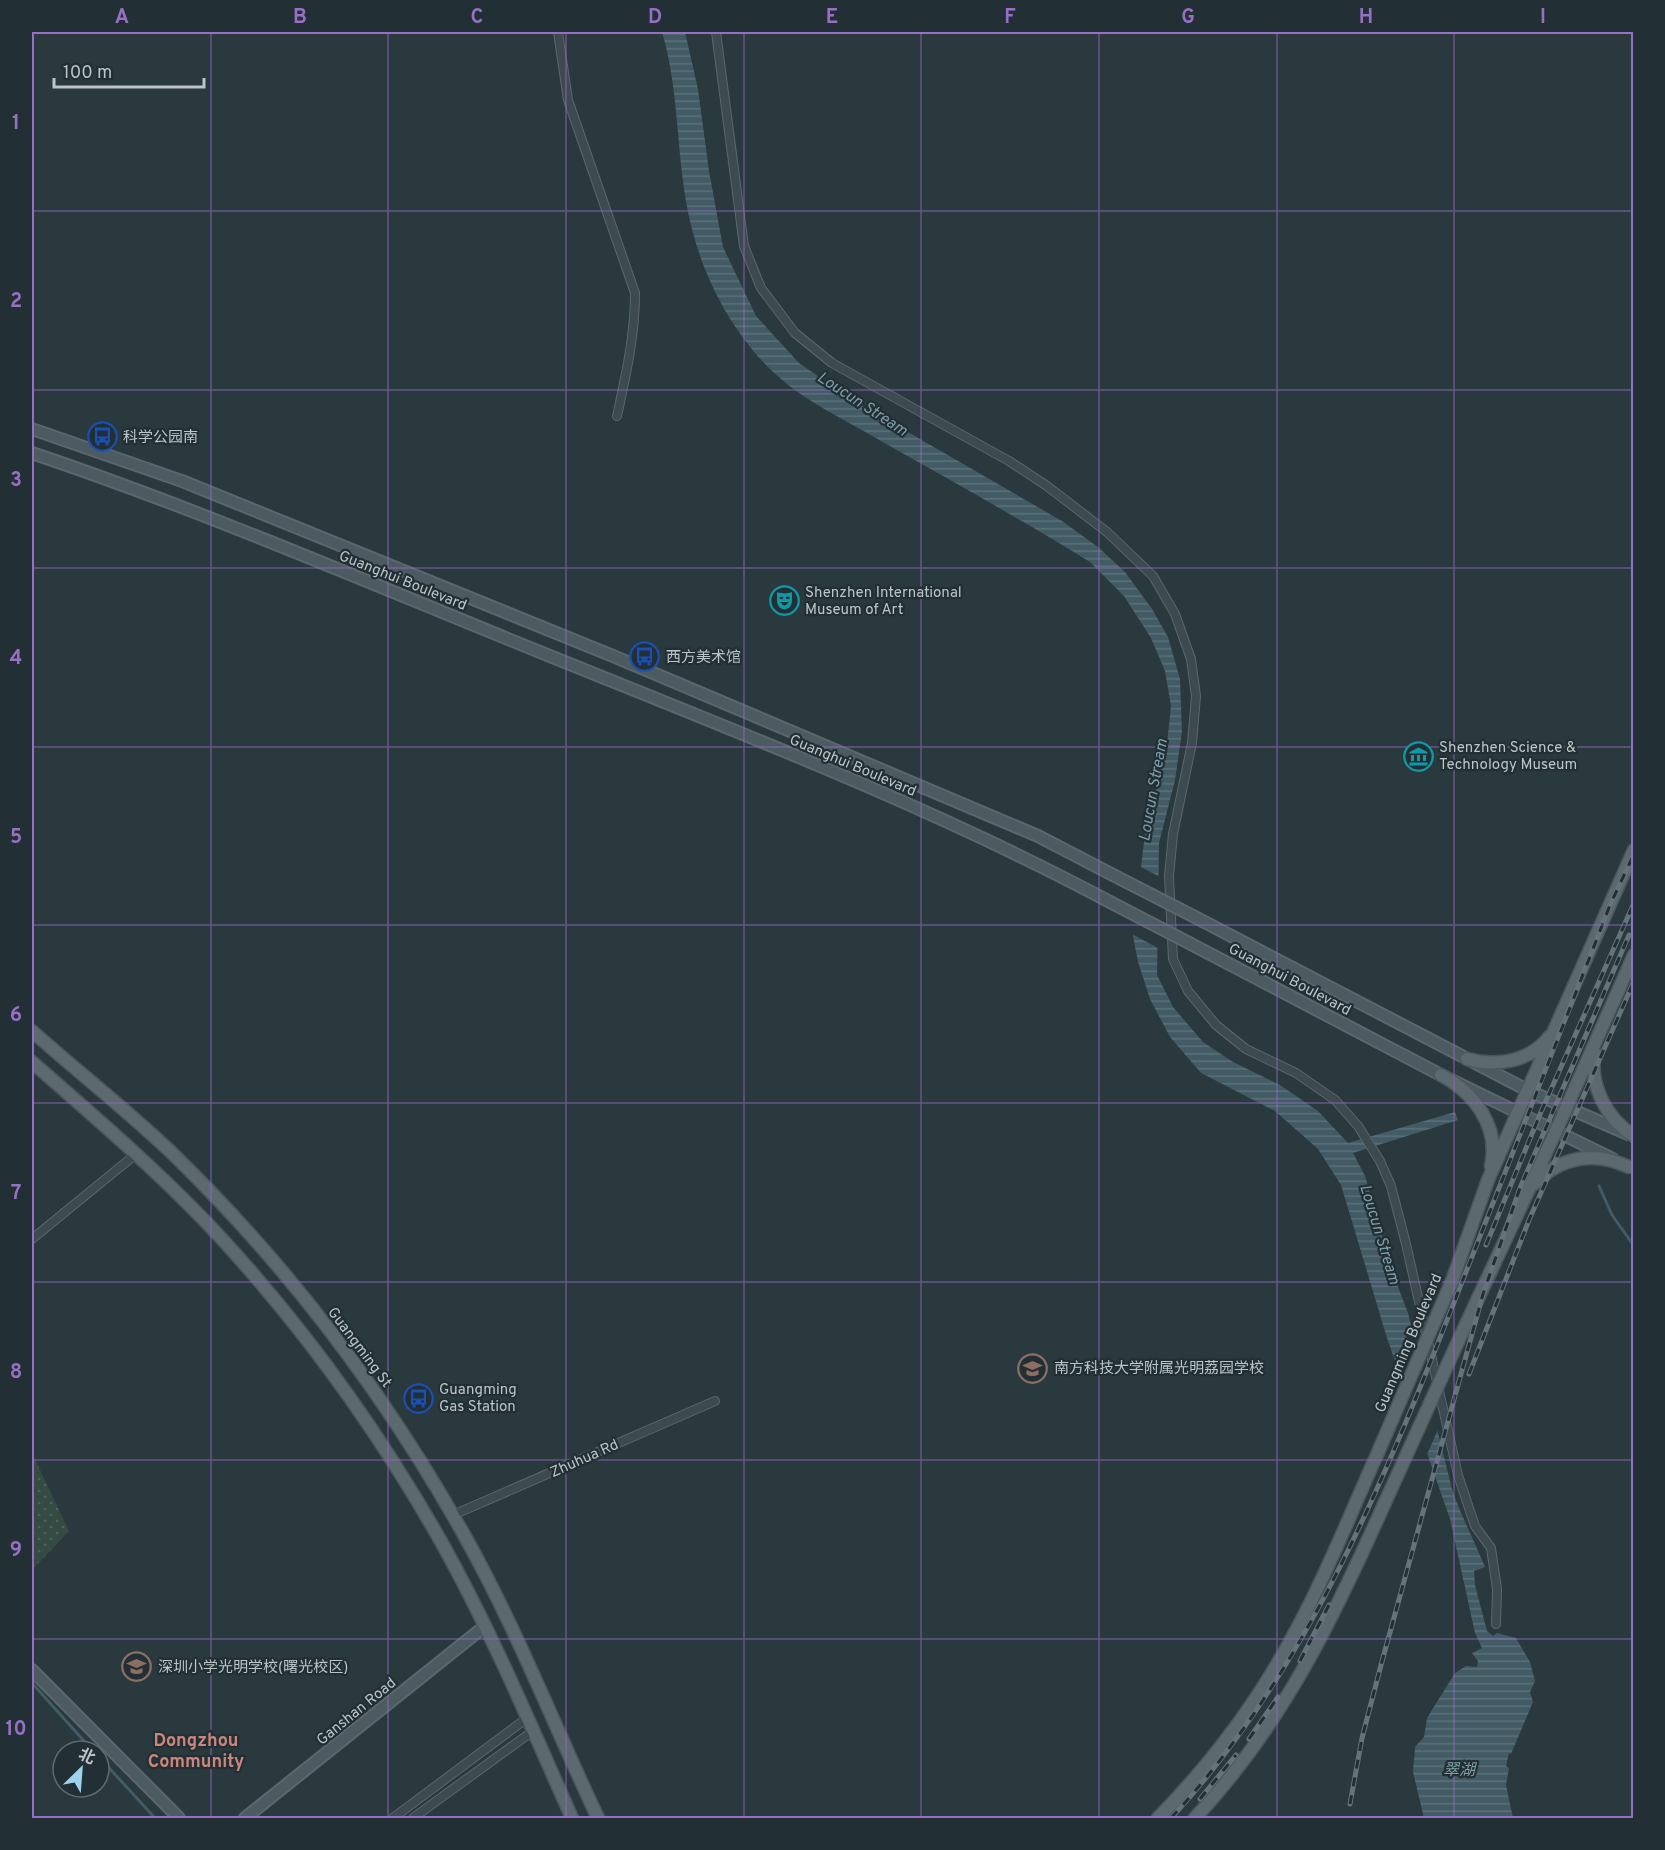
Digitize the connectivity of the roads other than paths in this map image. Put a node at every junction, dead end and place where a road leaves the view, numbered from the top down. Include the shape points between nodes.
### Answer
1 (558, 32) edge
2 (716, 32) edge
3 (617, 416) dead end
4 (32, 429) edge
5 (32, 453) edge
6 (1634, 850) edge
7 (1634, 955) edge
8 (1556, 1028) junction
9 (32, 1031) edge
10 (1598, 1035) junction
11 (1467, 1059) junction
12 (32, 1062) edge
13 (1441, 1075) junction
14 (1529, 1091) junction
15 (1566, 1109) junction
16 (1518, 1113) junction
17 (1556, 1131) junction
18 (1634, 1136) edge
19 (136, 1154) junction
20 (1631, 1168) edge
21 (1488, 1180) junction
22 (1524, 1200) junction
23 (32, 1239) edge
24 (715, 1401) dead end
25 (1413, 1441) dead end
26 (1382, 1509) dead end
27 (453, 1515) junction
28 (1496, 1624) dead end
29 (485, 1626) junction
30 (32, 1670) edge
31 (527, 1718) junction
32 (533, 1731) junction
33 (178, 1818) edge
34 (245, 1818) edge
35 (393, 1818) edge
36 (413, 1818) edge
37 (572, 1818) edge
38 (598, 1818) edge
39 (1158, 1818) edge
40 (1195, 1818) edge

1 - 3 street via 568,100 635,292 628,366
2 - 28 street via 744,246 761,288 795,333 832,363 1047,486 1107,532 1153,576 1175,614 1191,659 1196,696 1192,743 1168,876 1173,959 1188,991 1216,1026 1246,1049 1296,1073 1325,1093 1358,1126 1380,1161 1404,1235 1458,1475 1473,1520 1491,1548 1497,1589
4 - 11 main road, Guanghui Boulevard, bridge via 182,481 624,660 1028,832
5 - 13 main road, Guanghui Boulevard, bridge via 226,523 729,729 975,835
6 - 8 main road, Guangming Boulevard
7 - 10 main road
8 - 11 main road via 1546,1042 1516,1060 1499,1063
8 - 14 main road, Guangming Boulevard
9 - 27 main road, Guangming St via 171,1153 270,1257 371,1386
10 - 15 main road
10 - 18 main road via 1593,1061 1596,1088 1608,1112
11 - 14 main road, Guanghui Boulevard
12 - 19 main road
13 - 16 main road, Guanghui Boulevard
13 - 21 main road via 1467,1092 1486,1118 1492,1138
14 - 15 main road, Guanghui Boulevard
14 - 16 main road, Guangming Boulevard
15 - 17 main road
15 - 18 main road, Guanghui Boulevard
16 - 17 main road, Guanghui Boulevard
16 - 21 main road, Guangming Boulevard
17 - 20 main road, Guanghui Boulevard
17 - 22 main road
19 - 23 street
19 - 29 main road via 188,1203 252,1273 338,1381 419,1504
20 - 22 main road via 1600,1157 1569,1160 1542,1175
21 - 39 main road, Guangming Boulevard, bridge via 1452,1281 1316,1593 1284,1653 1227,1738
22 - 26 main road, bridge
24 - 27 street, Zhuhua Rd
25 - 40 main road via 1340,1604 1307,1667 1248,1755
27 - 38 main road, Guangming St via 508,1619
29 - 31 main road
29 - 34 main road, Ganshan Road
30 - 33 main road
31 - 32 main road
31 - 35 street
32 - 36 street
32 - 37 main road

